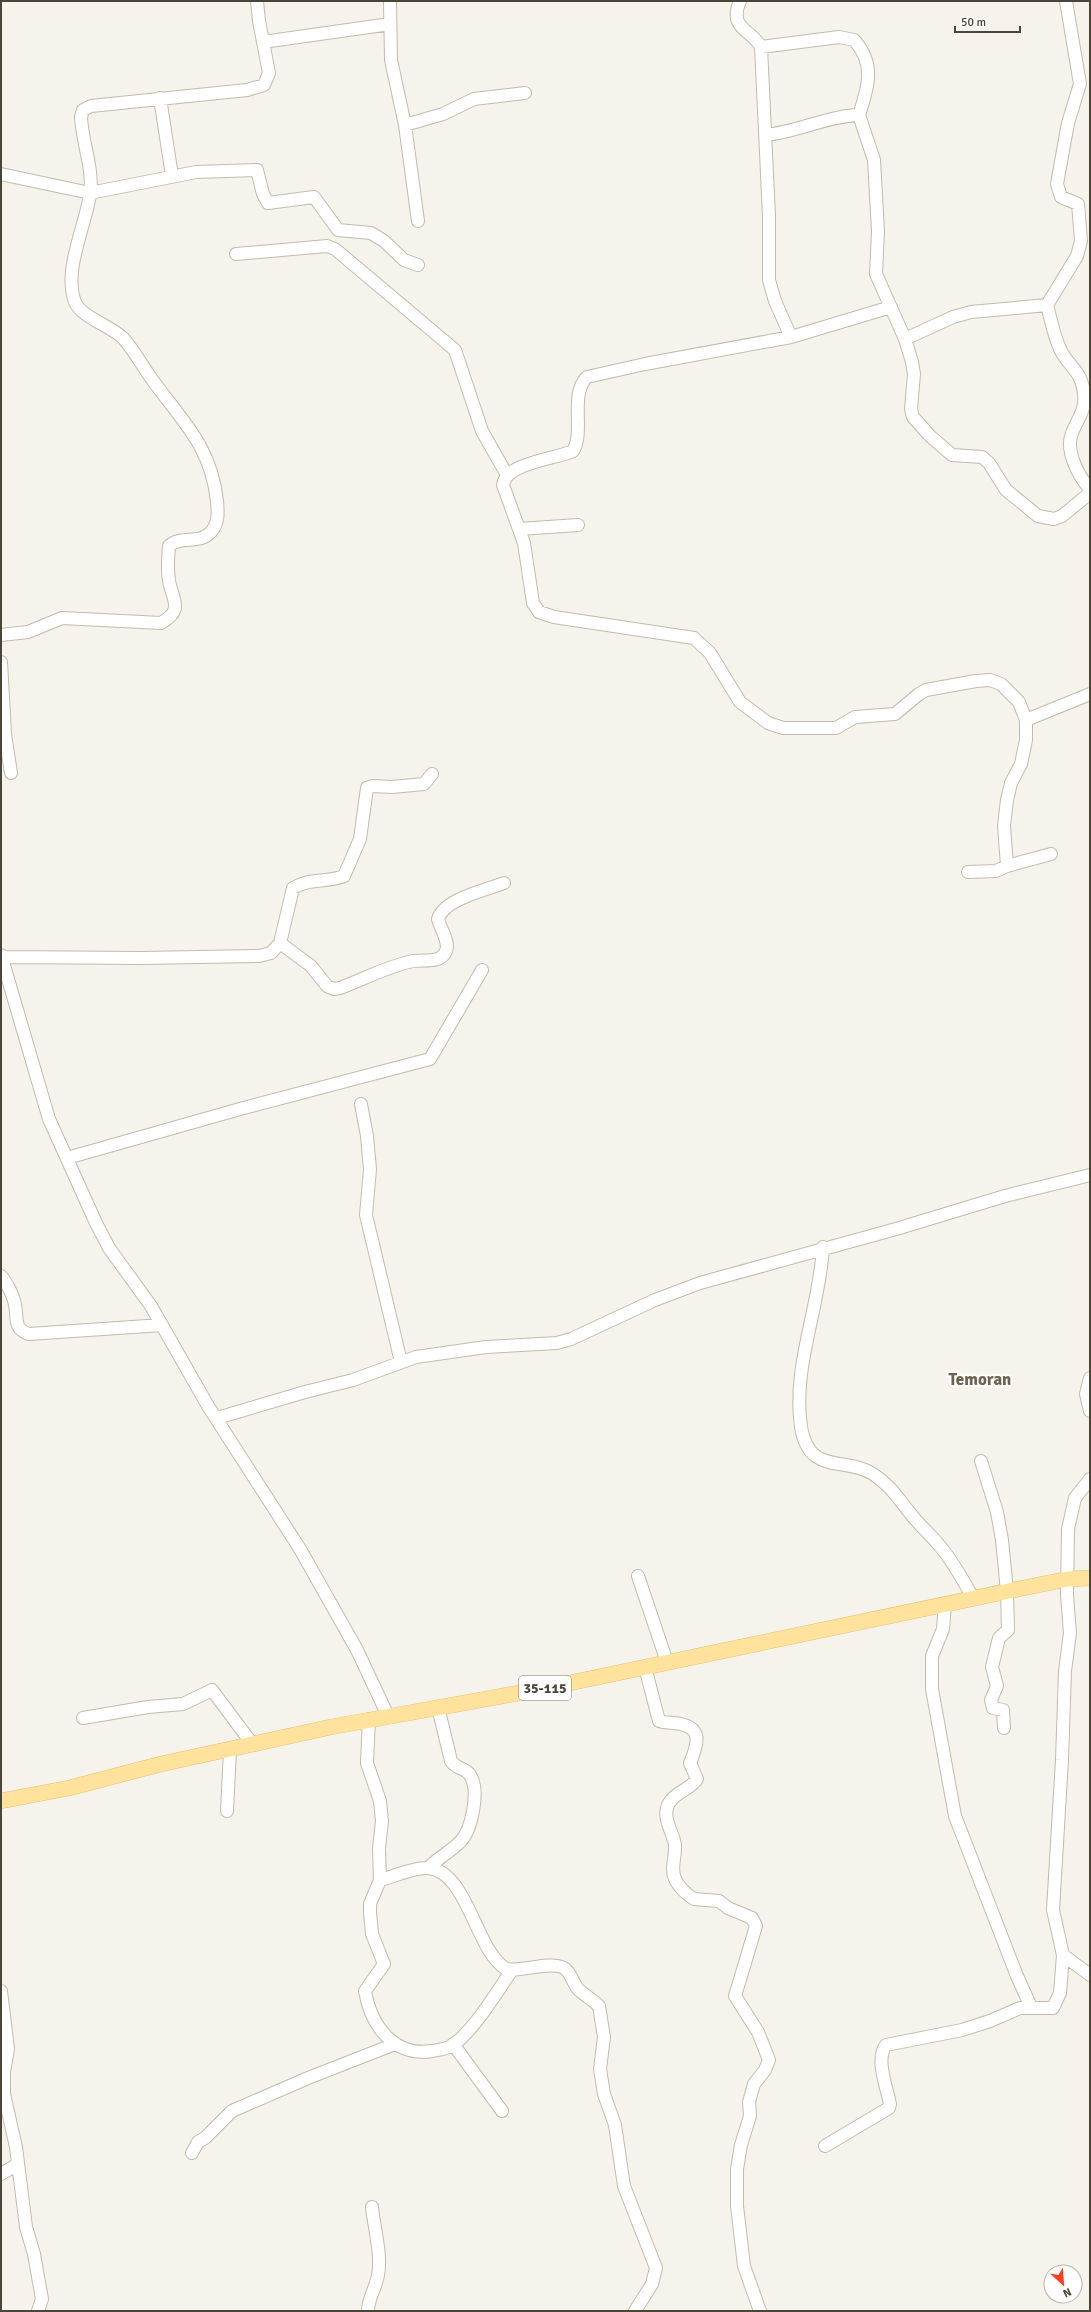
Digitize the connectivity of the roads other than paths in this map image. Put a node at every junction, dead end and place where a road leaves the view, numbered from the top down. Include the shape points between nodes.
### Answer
1 (257, 1) edge
2 (390, 1) edge
3 (740, 1) edge
4 (1066, 1) edge
5 (390, 24) junction
6 (263, 42) junction
7 (762, 47) junction
8 (525, 94) dead end
9 (160, 98) junction
10 (858, 115) junction
11 (405, 125) junction
12 (765, 135) junction
13 (1, 174) edge
14 (172, 176) junction
15 (90, 193) junction
16 (418, 221) dead end
17 (236, 254) dead end
18 (418, 265) dead end
19 (1047, 305) junction
20 (891, 307) junction
21 (791, 337) junction
22 (905, 339) junction
23 (507, 474) junction
24 (1090, 489) edge
25 (1090, 493) edge
26 (578, 525) dead end
27 (519, 529) junction
28 (1, 635) edge
29 (1, 662) edge
30 (1090, 694) edge
31 (1026, 720) junction
32 (11, 773) dead end
33 (432, 774) dead end
34 (1050, 854) dead end
35 (1007, 866) junction
36 (968, 872) dead end
37 (504, 883) dead end
38 (280, 943) junction
39 (1, 956) edge
40 (482, 970) dead end
41 (361, 1104) dead end
42 (67, 1158) junction
43 (1090, 1174) edge
44 (823, 1247) junction
45 (1, 1276) edge
46 (162, 1325) junction
47 (401, 1362) junction
48 (1090, 1378) edge
49 (1090, 1412) edge
50 (217, 1418) junction
51 (981, 1461) dead end
52 (1090, 1479) edge
53 (638, 1576) dead end
54 (1090, 1578) edge
55 (1068, 1579) junction
56 (1008, 1591) junction
57 (973, 1598) junction
58 (945, 1604) junction
59 (667, 1662) junction
60 (645, 1667) junction
61 (438, 1707) junction
62 (388, 1716) junction
63 (83, 1718) dead end
64 (369, 1719) junction
65 (1004, 1728) dead end
66 (253, 1745) junction
67 (230, 1750) junction
68 (1, 1801) edge
69 (227, 1811) dead end
70 (428, 1868) junction
71 (380, 1880) junction
72 (1063, 1955) junction
73 (512, 1970) junction
74 (1090, 1975) edge
75 (1, 1991) edge
76 (1031, 2007) junction
77 (395, 2044) junction
78 (453, 2044) junction
79 (3, 2065) edge
80 (502, 2111) dead end
81 (825, 2146) dead end
82 (192, 2153) dead end
83 (18, 2164) junction
84 (1, 2174) edge
85 (372, 2207) dead end
86 (38, 2311) edge
87 (368, 2311) edge
88 (635, 2311) edge
89 (760, 2311) edge

1 - 6 street
2 - 5 street
3 - 7 street via 736,17 739,24 758,40
4 - 19 street via 1080,84 1068,123 1057,190 1061,197 1078,204 1081,241 1077,256
5 - 6 street
5 - 11 street via 391,60
6 - 9 street via 269,73 264,85 247,90
7 - 10 street via 839,37 854,40 864,55 869,71 866,95
7 - 12 street
8 - 11 street via 474,99 443,114
9 - 14 street
9 - 15 street via 91,106 83,110 81,128
10 - 12 street
10 - 20 street via 874,160 878,231 876,274
11 - 16 street
12 - 21 street via 769,280 774,301
13 - 15 street
14 - 15 street
14 - 18 street via 196,172 257,170 268,203 314,198 338,230 371,233 384,241 404,260
15 - 28 street via 72,267 72,292 76,304 88,315 113,330 131,347 201,445 215,486 217,520 210,533 202,538 182,539 170,546 168,571 176,606 173,614 161,623 62,618 28,632
17 - 23 street via 327,246 335,248 455,350 482,431
19 - 22 street via 971,312 953,317
19 - 24 street via 1061,351 1081,379 1084,409 1072,435 1071,448 1078,471
20 - 21 street
20 - 22 street
21 - 23 street via 587,377 583,380 579,394 576,442 573,451 520,467
22 - 25 street via 914,374 911,409 913,417 944,450 957,456 982,457 989,463 1006,490 1029,509 1047,519 1062,516
23 - 27 street via 503,481 504,492
26 - 27 street
27 - 31 street via 526,553 533,603 539,612 554,617 694,638 710,653 740,702 768,723 783,728 836,728 855,717 890,716 902,710 926,690 990,680 1001,684 1019,702
29 - 32 street via 5,734
30 - 31 street
31 - 35 street via 1026,740 1021,764 1012,783 1006,806 1004,826
33 - 38 street via 424,784 367,788 360,839 344,876 333,881 302,882 293,888
34 - 35 street
35 - 36 street via 996,871
37 - 38 street via 459,900 443,909 438,919 446,938 447,949 437,960 413,961 340,988 327,986 311,966
38 - 39 street via 271,953 259,956
39 - 42 street via 47,1112
40 - 42 street via 430,1059
41 - 47 street via 368,1136 370,1169 366,1215
42 - 46 street via 109,1248
43 - 44 street
44 - 47 street via 678,1291 557,1343 451,1351
44 - 57 street via 820,1283 803,1362 800,1412 803,1435 812,1451 823,1461 867,1470 892,1488 910,1514 945,1553
45 - 46 street via 15,1305 17,1325 22,1332 29,1334
46 - 50 street
47 - 50 street via 353,1380
48 - 49 street via 1086,1394
50 - 62 street via 300,1549 360,1656
51 - 56 street via 997,1512
52 - 55 street via 1078,1493 1070,1514
53 - 59 street
54 - 55 main road, 35-115
55 - 56 main road, 35-115
55 - 72 street via 1070,1633 1065,1671 1053,1910
56 - 57 main road, 35-115
56 - 65 street via 1008,1630 999,1638 992,1667 997,1686 991,1700 993,1708 1003,1710
57 - 58 main road, 35-115
58 - 59 main road, 35-115
58 - 76 street via 943,1629 932,1656 932,1689 955,1816
59 - 60 main road, 35-115
60 - 61 main road, 35-115
60 - 89 street via 659,1721 686,1724 692,1727 696,1734 696,1747 690,1763 697,1779 688,1789 674,1797 667,1808 667,1824 675,1846 673,1867 676,1880 694,1899 719,1901 728,1908 752,1918 756,1926 735,1996 758,2032 769,2060 754,2084 749,2102 750,2116 737,2169 737,2206 744,2266
61 - 62 main road, 35-115
61 - 70 street via 451,1761 454,1766 467,1771 471,1776 474,1799 469,1828 464,1836
62 - 64 main road, 35-115
63 - 66 street via 183,1704 212,1690
64 - 66 main road, 35-115
64 - 71 street via 367,1763 381,1809
66 - 67 main road, 35-115
67 - 68 main road, 35-115 via 161,1764 69,1788
67 - 69 street
70 - 71 street
70 - 73 street via 440,1873 455,1887 493,1956 505,1968
71 - 77 street via 370,1904 370,1912 372,1934 382,1953 384,1964 365,1991 376,2021
72 - 74 street
72 - 76 street via 1060,1993 1056,2004 1053,2008 1047,2009
73 - 78 street via 474,2022
73 - 88 street via 534,1966 562,1967 568,1971 578,1989 592,1999 601,2011 604,2037 600,2069 604,2094 615,2124 624,2186 656,2268 652,2284
75 - 79 street via 7,2039
76 - 81 street via 1020,2008 962,2030 886,2045 882,2052 882,2069 889,2108
77 - 78 street via 410,2052 421,2053
77 - 82 street via 232,2111 198,2142
78 - 80 street
79 - 83 street via 4,2094
83 - 84 street
83 - 86 street via 26,2226 42,2298
85 - 87 street via 379,2265 378,2276 368,2302

